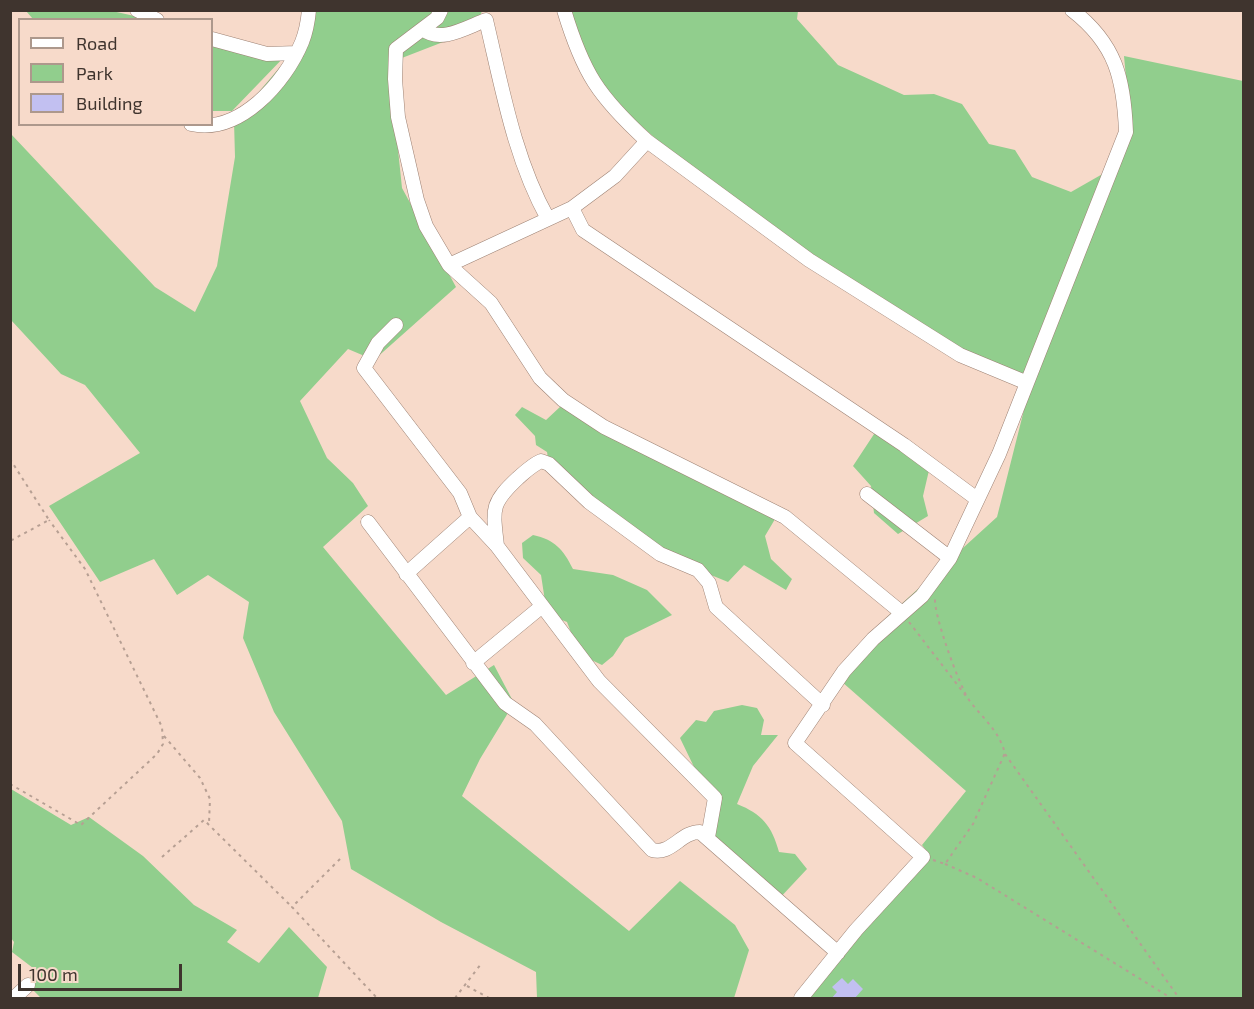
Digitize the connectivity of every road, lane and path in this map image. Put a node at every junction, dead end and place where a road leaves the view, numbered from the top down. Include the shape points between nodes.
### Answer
1 (137, 10) edge
2 (309, 10) edge
3 (441, 10) edge
4 (564, 10) edge
5 (1072, 10) edge
6 (479, 17) edge
7 (153, 18) edge
8 (423, 29) junction
9 (213, 39) edge
10 (297, 53) junction
11 (205, 126) edge
12 (647, 141) junction
13 (572, 208) junction
14 (548, 219) junction
15 (448, 265) junction
16 (396, 325) dead end
17 (1025, 382) junction
18 (10, 459) edge
19 (867, 494) dead end
20 (977, 499) junction
21 (470, 517) junction
22 (49, 520) junction
23 (368, 522) dead end
24 (10, 541) edge
25 (497, 546) junction
26 (950, 558) junction
27 (406, 574) junction
28 (937, 578) junction
29 (541, 607) junction
30 (902, 613) junction
31 (473, 663) junction
32 (968, 698) junction
33 (823, 705) junction
34 (164, 736) junction
35 (1005, 753) junction
36 (10, 783) edge
37 (208, 824) junction
38 (708, 837) junction
39 (162, 857) dead end
40 (923, 857) junction
41 (340, 859) dead end
42 (945, 864) junction
43 (292, 907) junction
44 (838, 953) junction
45 (481, 964) dead end
46 (28, 986) dead end
47 (467, 986) junction
48 (15, 999) edge
49 (377, 999) edge
50 (455, 999) edge
51 (489, 999) edge
52 (801, 999) edge
53 (1171, 999) edge
54 (1179, 999) edge

1 - 7 street
2 - 10 street
3 - 8 street
4 - 12 street via 588,76 615,112
5 - 17 street via 1107,45 1125,104 1126,132
6 - 8 street via 442,36 430,36
6 - 14 street via 486,20 532,191
8 - 15 street via 396,49 398,117 417,200 426,226
9 - 10 street via 267,54
10 - 11 street via 265,94 240,116
12 - 13 street via 615,176
12 - 17 street via 819,267 960,356
13 - 14 street
13 - 20 street via 583,230 904,445
14 - 15 street
15 - 30 street via 491,303 540,378 563,400 604,427 785,517
16 - 21 street via 378,343 364,368 460,493
17 - 20 street via 999,454
18 - 22 path
19 - 26 street
20 - 26 street
21 - 25 street
21 - 27 street
22 - 24 path
22 - 34 path via 85,568
23 - 27 street
25 - 29 street
25 - 33 street via 494,510 499,496 534,464 549,464 589,502 660,554 698,570 709,583 716,607
26 - 28 street
27 - 31 street
28 - 30 street
28 - 32 path via 935,606
29 - 31 street
29 - 38 street via 599,681 715,798
30 - 32 path
30 - 33 street via 844,671
31 - 38 street via 505,703 535,724 652,850 669,849 693,832
32 - 35 path via 1000,737
33 - 40 street via 795,743
34 - 36 path via 157,754 81,825
34 - 37 path via 200,778 210,799
35 - 42 path via 973,824
35 - 54 path
37 - 39 path via 204,820
37 - 43 path
38 - 44 street
40 - 42 path
40 - 44 street
41 - 43 path
42 - 53 path via 976,878
43 - 49 path
44 - 52 street
45 - 47 path
46 - 48 street
47 - 50 path
47 - 51 path

